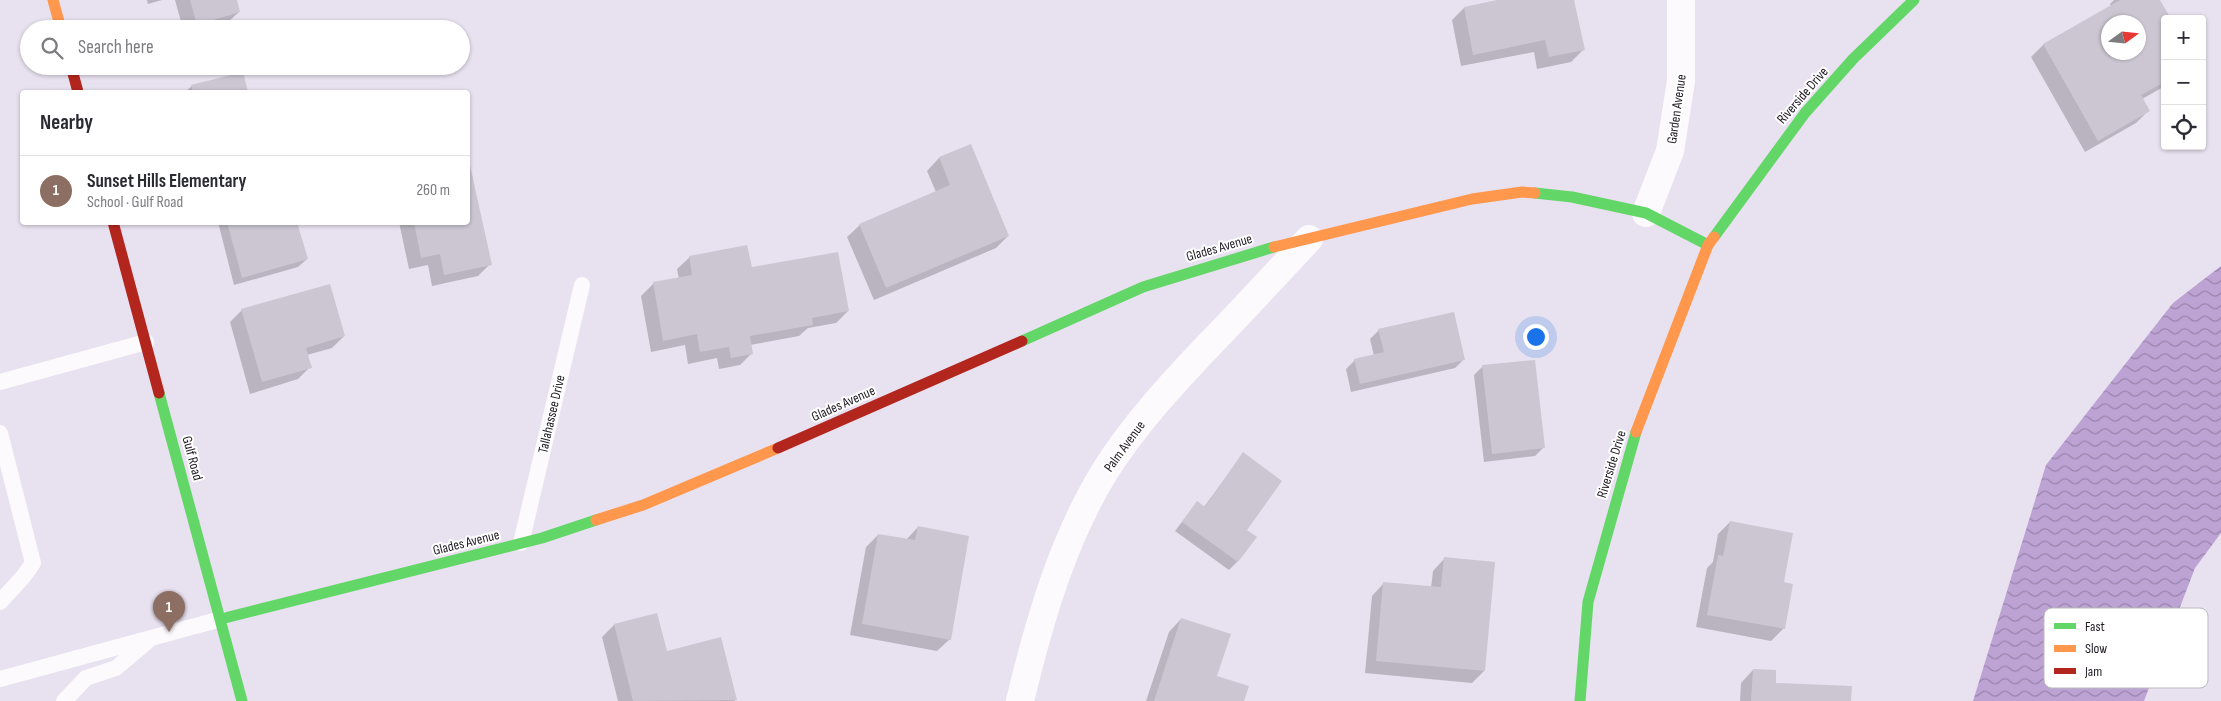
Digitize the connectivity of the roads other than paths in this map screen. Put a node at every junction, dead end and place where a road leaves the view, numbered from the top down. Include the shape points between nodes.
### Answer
1 (53, 0) edge
2 (1681, 0) edge
3 (1914, 0) edge
4 (59, 20) edge
5 (73, 75) edge
6 (77, 90) edge
7 (1646, 213) junction
8 (114, 225) edge
9 (1309, 239) junction
10 (1708, 245) junction
11 (582, 285) dead end
12 (146, 342) junction
13 (0, 382) edge
14 (0, 433) edge
15 (521, 543) junction
16 (0, 602) edge
17 (221, 619) junction
18 (153, 637) junction
19 (0, 679) edge
20 (64, 701) edge
21 (242, 701) edge
22 (1020, 701) edge
23 (1580, 701) edge

1 - 4 street
2 - 7 street, Garden Avenue via 1682,81 1670,151
3 - 10 street, Riverside Drive via 1805,113
5 - 6 street
7 - 9 street, Glades Avenue via 1572,197 1522,192 1472,199
7 - 10 street
8 - 12 street, Gulf Road
9 - 15 street, Glades Avenue via 1249,253 1143,288 679,490
9 - 22 street, Palm Avenue via 1178,376 1105,472 1075,527 1051,588
10 - 23 street, Riverside Drive via 1630,449 1588,602
11 - 15 lane, Tallahassee Drive
12 - 13 lane
12 - 17 street, Gulf Road
14 - 16 lane via 33,563
15 - 17 street, Glades Avenue
17 - 18 lane
17 - 21 street, Gulf Road
18 - 19 lane
18 - 20 lane via 116,668 86,678

